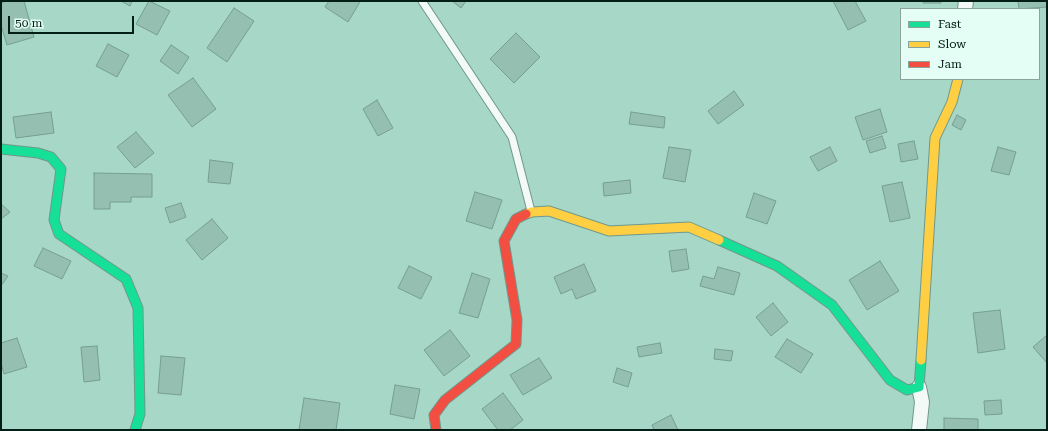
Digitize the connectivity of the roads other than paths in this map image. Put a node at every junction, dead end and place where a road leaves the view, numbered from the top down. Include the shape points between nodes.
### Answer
1 (422, 1) edge
2 (958, 80) edge
3 (1, 149) edge
4 (532, 212) junction
5 (919, 387) junction
6 (135, 430) edge
7 (436, 430) edge
8 (919, 430) edge

1 - 4 lane via 512,137
2 - 5 street via 952,102 935,138
3 - 6 street via 51,157 61,169 54,220 59,234 126,279 138,308 140,414
4 - 5 street via 549,211 609,231 689,227 776,266 832,305 890,380 908,390
4 - 7 street via 516,219 504,240 517,320 516,344 445,400 434,415
5 - 8 street via 922,402

